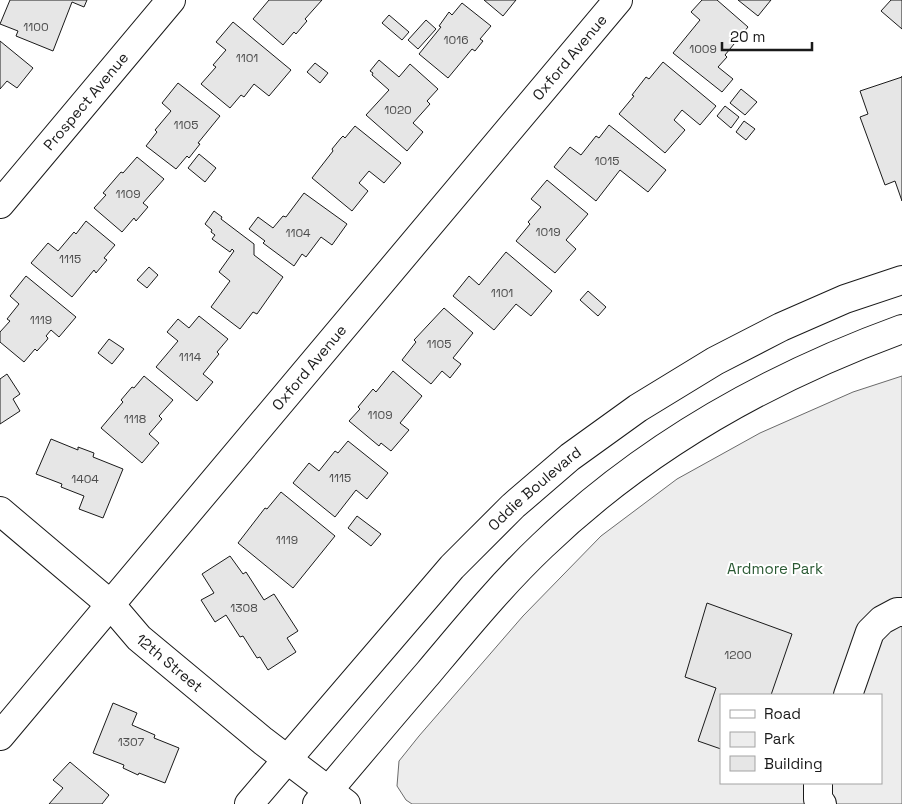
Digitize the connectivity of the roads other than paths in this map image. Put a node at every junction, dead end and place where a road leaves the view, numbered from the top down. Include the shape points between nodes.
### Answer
1 (171, 0) edge
2 (618, 0) edge
3 (0, 204) edge
4 (902, 280) edge
5 (902, 329) edge
6 (0, 511) edge
7 (110, 604) junction
8 (902, 612) edge
9 (848, 694) edge
10 (0, 736) edge
11 (287, 759) junction
12 (818, 784) edge
13 (330, 799) edge
14 (249, 804) edge
15 (822, 804) edge

1 - 3 street, Prospect Avenue
2 - 7 street, Oxford Avenue
4 - 11 street, Oddie Boulevard via 844,299 715,360 638,408 570,457 513,506 452,567
5 - 13 street via 798,372 732,406 664,448 602,494 543,546 494,596
6 - 7 street, 12th Street
7 - 10 street, Oxford Avenue
7 - 11 street, 12th Street via 139,638
8 - 9 street via 882,620 870,632
11 - 13 street, 12th Street
11 - 14 street, Oddie Boulevard
12 - 15 street via 818,799

